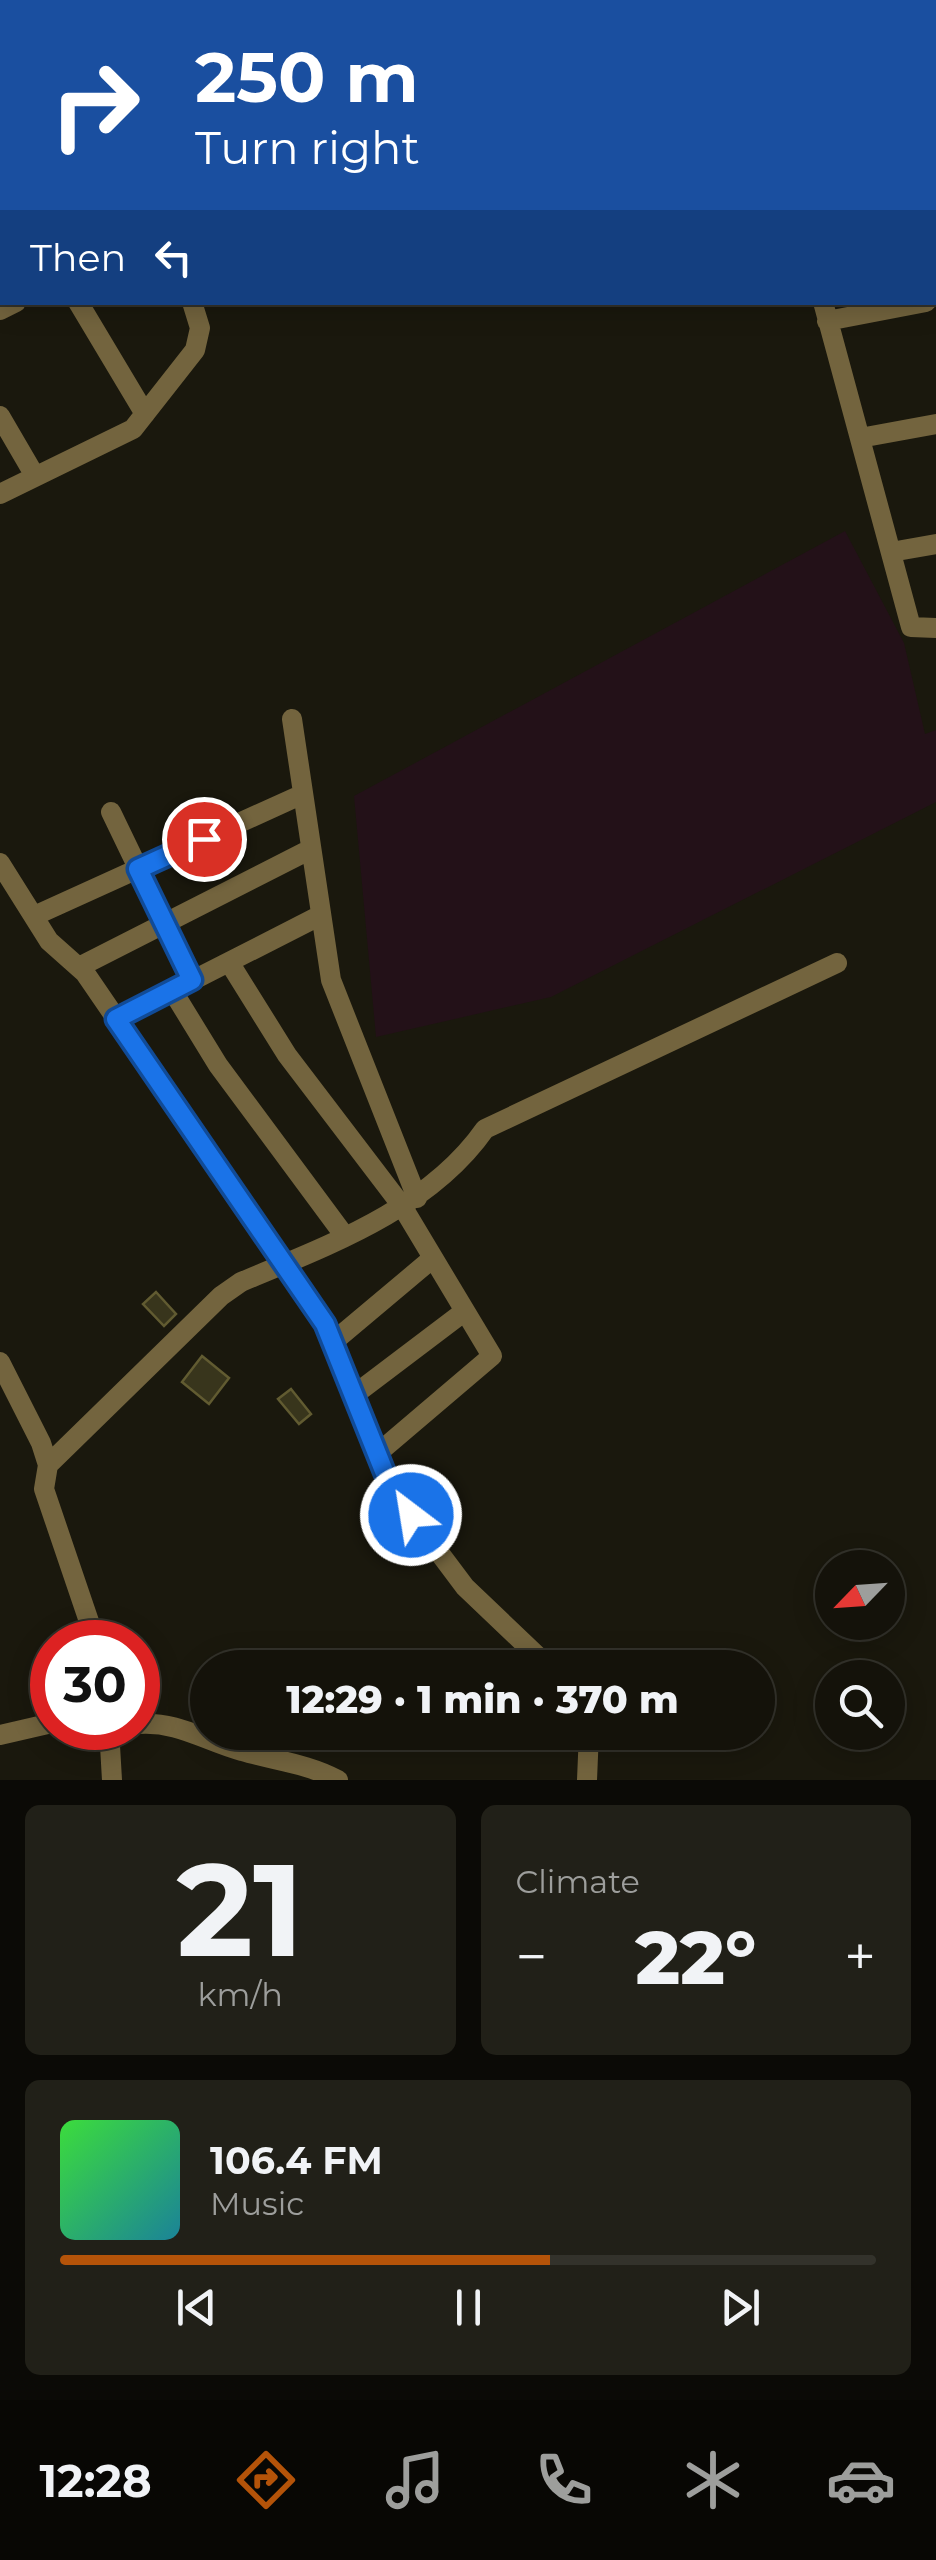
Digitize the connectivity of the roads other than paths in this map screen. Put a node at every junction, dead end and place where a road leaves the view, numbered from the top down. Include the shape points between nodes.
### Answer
1 (80, 305) edge
2 (193, 305) edge
3 (896, 305) edge
4 (825, 312) edge
5 (145, 414) junction
6 (0, 416) edge
7 (936, 424) edge
8 (860, 438) junction
9 (35, 476) junction
10 (0, 494) edge
11 (936, 544) edge
12 (891, 552) junction
13 (936, 628) edge
14 (292, 719) dead end
15 (303, 794) junction
16 (111, 812) dead end
17 (311, 848) junction
18 (0, 863) edge
19 (138, 869) junction
20 (321, 915) junction
21 (34, 916) junction
22 (164, 923) junction
23 (229, 962) junction
24 (837, 963) dead end
25 (78, 967) junction
26 (192, 980) junction
27 (172, 990) junction
28 (116, 1019) junction
29 (410, 1202) junction
30 (344, 1235) junction
31 (433, 1258) junction
32 (284, 1264) junction
33 (465, 1311) junction
34 (333, 1342) junction
35 (0, 1362) edge
36 (354, 1394) junction
37 (378, 1453) junction
38 (48, 1465) junction
39 (89, 1620) edge
40 (531, 1650) edge
41 (160, 1726) edge
42 (30, 1728) edge
43 (0, 1735) edge
44 (110, 1750) edge
45 (588, 1750) edge
46 (112, 1780) edge
47 (338, 1780) edge
48 (587, 1780) edge

1 - 5 street
2 - 5 street via 200,328 195,350
3 - 4 street
4 - 8 street
5 - 9 street via 133,428
6 - 9 street
7 - 8 street
8 - 12 street
9 - 10 street
11 - 12 street
12 - 13 street via 911,627
14 - 15 street
15 - 17 street
15 - 19 street
16 - 19 street
17 - 20 street
17 - 22 street
18 - 21 street
19 - 21 street
19 - 22 street
20 - 23 street
20 - 29 street via 331,980
21 - 25 street
22 - 25 street
22 - 26 street
23 - 26 street
23 - 29 street via 287,1055
24 - 29 street via 486,1129 463,1161
25 - 28 street
26 - 27 street
27 - 28 street
27 - 30 street
28 - 32 street
29 - 30 street
29 - 31 street
30 - 32 street
31 - 33 street
31 - 34 street
32 - 34 street
32 - 38 street via 221,1296
33 - 36 street
33 - 37 street via 492,1356
34 - 36 street
35 - 38 street
36 - 37 street
37 - 40 street via 392,1491 465,1587
38 - 39 street via 44,1489
41 - 47 street via 195,1730
42 - 43 street
44 - 46 street
45 - 48 street

